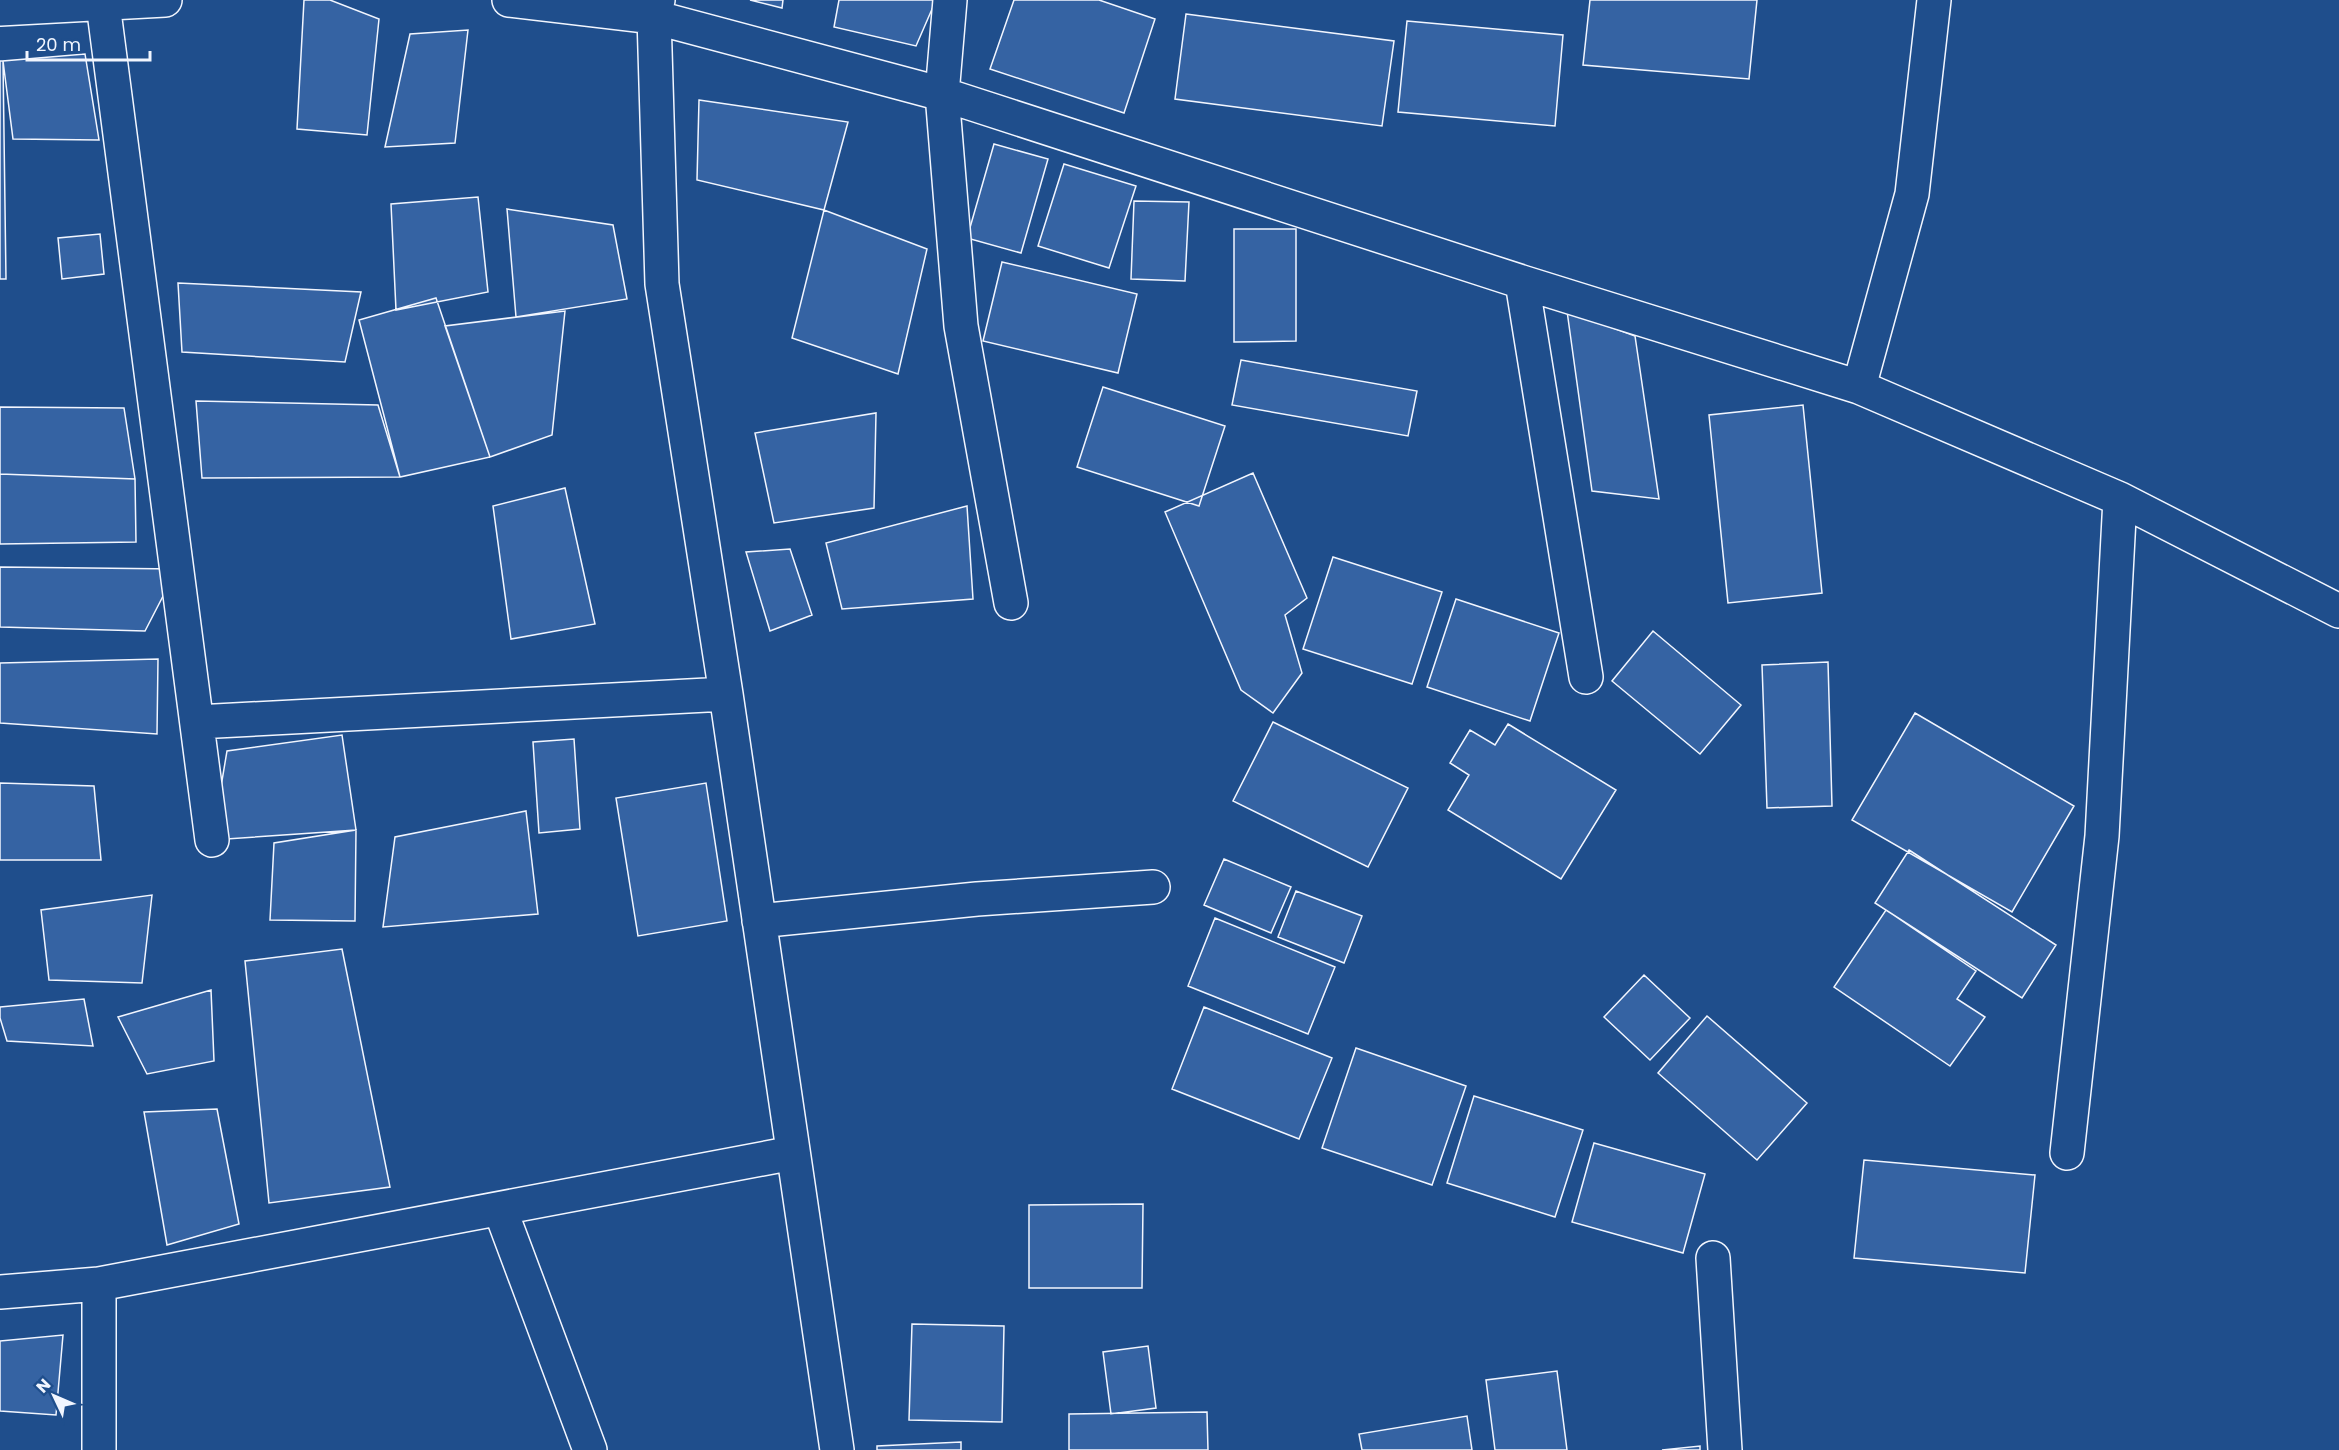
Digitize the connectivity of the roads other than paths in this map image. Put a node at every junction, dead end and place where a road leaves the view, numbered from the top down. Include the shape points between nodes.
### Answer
1 (165, 0) edge
2 (508, 0) edge
3 (950, 0) edge
4 (1934, 0) edge
5 (103, 4) junction
6 (656, 8) edge
7 (0, 9) edge
8 (942, 94) junction
9 (1522, 282) junction
10 (1859, 387) junction
11 (2120, 499) junction
12 (1011, 603) dead end
13 (2339, 611) edge
14 (1586, 677) dead end
15 (726, 694) junction
16 (197, 722) junction
17 (212, 840) dead end
18 (1153, 887) dead end
19 (759, 921) junction
20 (793, 1153) junction
21 (2067, 1153) dead end
22 (500, 1209) junction
23 (1713, 1258) dead end
24 (99, 1284) junction
25 (0, 1292) edge
26 (99, 1450) edge
27 (590, 1450) edge
28 (837, 1450) edge
29 (1725, 1450) edge

1 - 5 street
2 - 6 street
3 - 8 street
4 - 10 street via 1912,194
5 - 7 street
5 - 16 street
6 - 8 street
6 - 15 street via 662,284
8 - 9 street
8 - 12 street via 961,326
9 - 10 street
9 - 14 street
10 - 11 street
11 - 13 street
11 - 21 street via 2102,836
15 - 16 street
15 - 19 street
16 - 17 street
18 - 19 street via 977,899
19 - 20 street
20 - 22 street
20 - 28 street
22 - 24 street
22 - 27 street
23 - 29 street
24 - 25 street
24 - 26 street

